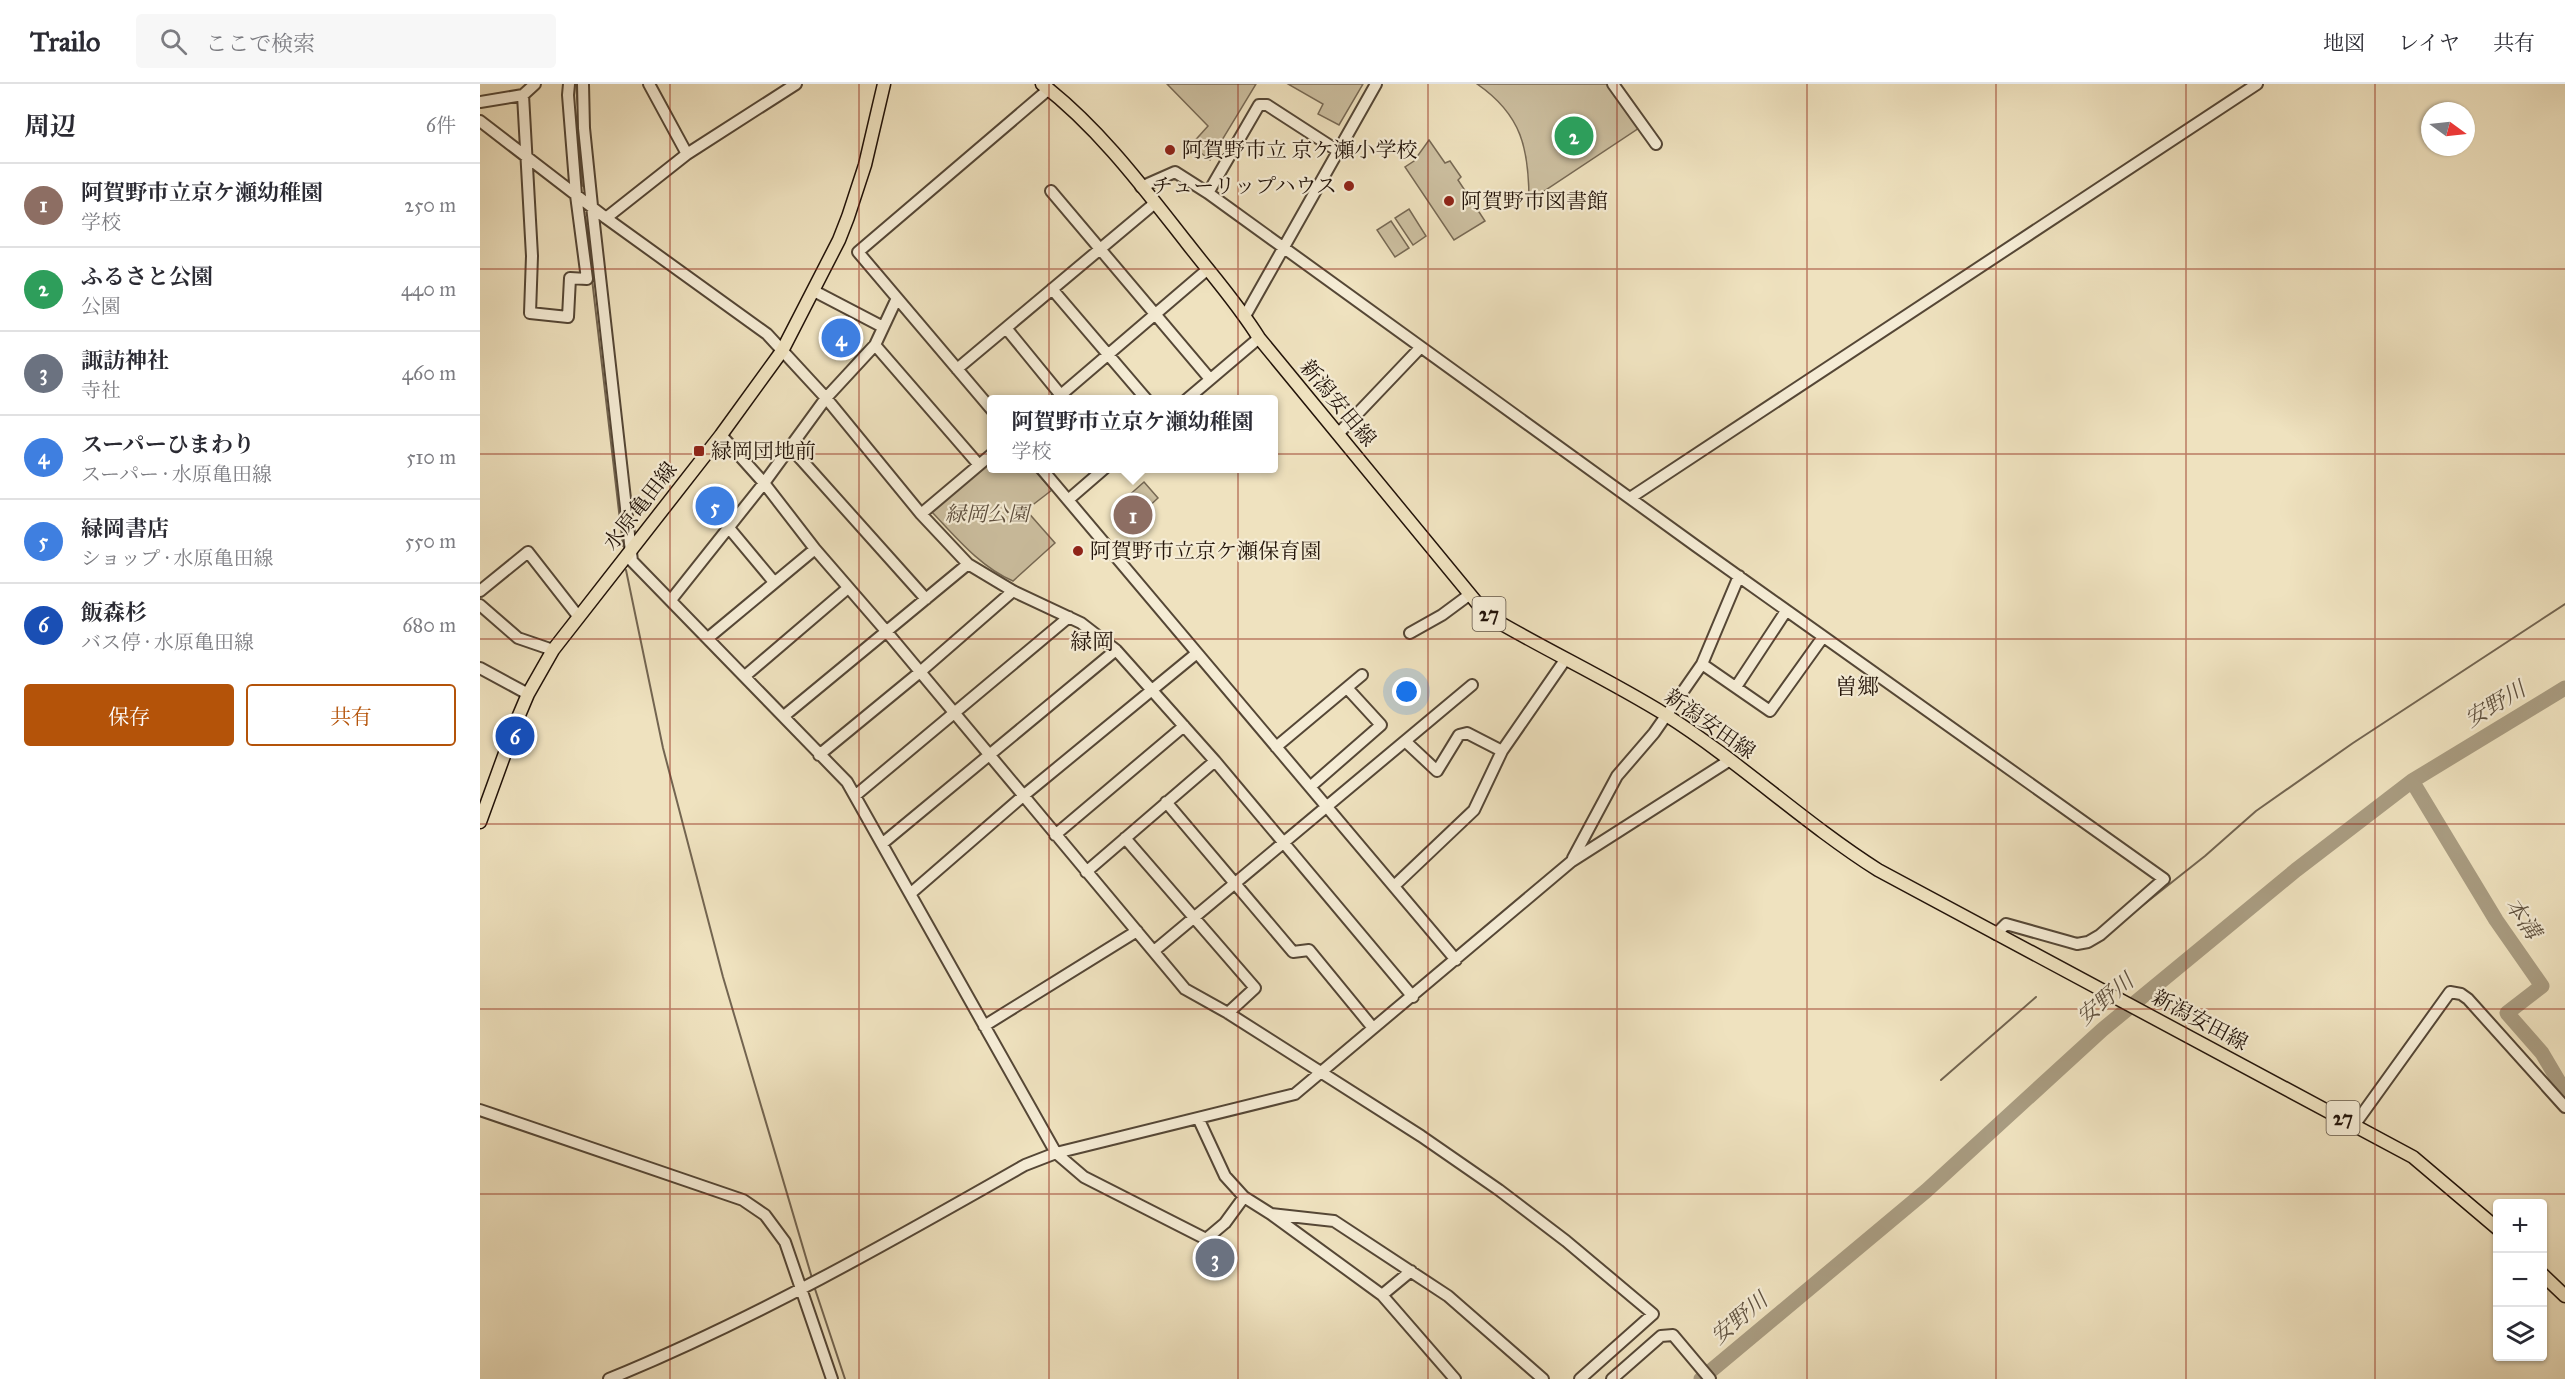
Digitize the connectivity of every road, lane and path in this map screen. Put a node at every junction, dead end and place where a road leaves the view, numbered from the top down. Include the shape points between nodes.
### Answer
1 (535, 84) edge
2 (569, 84) edge
3 (583, 84) edge
4 (649, 84) edge
5 (796, 84) edge
6 (884, 84) edge
7 (1376, 84) edge
8 (1613, 84) edge
9 (2257, 84) edge
10 (1045, 87) edge
11 (523, 94) junction
12 (480, 102) edge
13 (480, 121) edge
14 (1656, 144) dead end
15 (1338, 151) junction
16 (687, 154) junction
17 (526, 157) junction
18 (1141, 187) junction
19 (1051, 191) dead end
20 (1209, 193) junction
21 (576, 195) junction
22 (1155, 203) junction
23 (592, 206) junction
24 (606, 218) junction
25 (1100, 249) junction
26 (1284, 249) junction
27 (1208, 269) junction
28 (1052, 289) junction
29 (814, 291) junction
30 (897, 298) junction
31 (1156, 314) junction
32 (1245, 316) junction
33 (883, 327) junction
34 (1006, 328) junction
35 (1259, 338) junction
36 (875, 345) junction
37 (1420, 348) junction
38 (782, 351) junction
39 (1108, 354) junction
40 (957, 369) junction
41 (1210, 380) junction
42 (1058, 395) edge
43 (1063, 395) edge
44 (1144, 395) edge
45 (1191, 395) edge
46 (826, 398) junction
47 (987, 404) edge
48 (1339, 433) junction
49 (721, 435) junction
50 (790, 447) junction
51 (987, 458) edge
52 (979, 465) junction
53 (1045, 473) edge
54 (1099, 473) edge
55 (764, 483) junction
56 (1630, 498) junction
57 (1068, 500) junction
58 (921, 514) junction
59 (729, 528) junction
60 (815, 549) junction
61 (629, 552) junction
62 (968, 564) junction
63 (1739, 576) junction
64 (774, 582) junction
65 (848, 588) junction
66 (480, 591) edge
67 (1013, 591) junction
68 (1469, 595) junction
69 (926, 599) junction
70 (671, 600) junction
71 (480, 605) edge
72 (1786, 611) junction
73 (578, 616) junction
74 (1070, 617) junction
75 (886, 631) junction
76 (1410, 633) dead end
77 (1823, 637) junction
78 (708, 638) junction
79 (553, 650) junction
80 (1116, 650) junction
81 (1197, 653) junction
82 (1565, 660) junction
83 (1702, 664) junction
84 (480, 668) edge
85 (920, 672) junction
86 (1362, 675) dead end
87 (745, 676) junction
88 (1472, 685) dead end
89 (1736, 687) junction
90 (1348, 689) junction
91 (1152, 690) junction
92 (528, 694) junction
93 (954, 714) junction
94 (1666, 715) junction
95 (784, 716) junction
96 (1184, 726) junction
97 (1405, 741) junction
98 (1276, 747) junction
99 (1502, 752) junction
100 (989, 754) junction
101 (819, 755) junction
102 (1730, 760) junction
103 (1215, 761) junction
104 (1310, 788) junction
105 (856, 795) junction
106 (1023, 796) junction
107 (1166, 802) junction
108 (1327, 807) junction
109 (480, 822) edge
110 (1054, 835) junction
111 (1125, 838) junction
112 (883, 843) junction
113 (1283, 843) junction
114 (1572, 861) junction
115 (1086, 872) junction
116 (1235, 884) junction
117 (1394, 886) junction
118 (910, 894) junction
119 (1194, 917) junction
120 (1137, 931) junction
121 (1996, 934) junction
122 (1154, 951) junction
123 (1456, 960) junction
124 (1413, 997) junction
125 (1228, 1013) junction
126 (984, 1026) junction
127 (1373, 1028) junction
128 (1321, 1074) junction
129 (2565, 1107) edge
130 (480, 1110) edge
131 (1199, 1120) junction
132 (2355, 1124) junction
133 (1056, 1153) junction
134 (1244, 1197) junction
135 (1271, 1214) junction
136 (2493, 1225) edge
137 (1411, 1271) junction
138 (2547, 1279) edge
139 (801, 1288) junction
140 (1382, 1295) junction
141 (2565, 1296) edge
142 (609, 1379) edge
143 (832, 1379) edge
144 (1455, 1379) edge
145 (1543, 1379) edge
146 (1580, 1379) edge
147 (1612, 1379) edge
148 (1710, 1379) edge

1 - 11 street
2 - 21 street
3 - 23 street
4 - 16 street
5 - 16 street
6 - 29 main road, 水原亀田線 via 858,190
7 - 15 street
8 - 14 street
9 - 56 street
10 - 18 main road, 新潟安田線 / 27 via 1106,144
10 - 30 street via 858,252
11 - 12 street
11 - 17 street
13 - 17 street
15 - 20 street via 1267,105 1260,105
15 - 26 street
16 - 24 street
17 - 21 street
17 - 21 street via 532,256 530,313 568,317 570,278 587,279
18 - 20 street via 1175,172
18 - 22 main road, 新潟安田線 / 27
19 - 25 street
20 - 26 street
21 - 23 street
22 - 25 street
22 - 27 main road, 新潟安田線 / 27
23 - 24 street
23 - 61 street
24 - 38 street via 767,334
25 - 28 street
25 - 31 street
26 - 32 street
26 - 37 street
27 - 31 street
27 - 32 main road, 新潟安田線 / 27
28 - 34 street
28 - 39 street
29 - 33 street
29 - 38 main road, 水原亀田線
30 - 33 street
30 - 40 street
31 - 39 street
31 - 41 street
32 - 35 main road, 新潟安田線 / 27
33 - 36 street
34 - 40 street
34 - 42 street
35 - 41 street
35 - 48 main road, 新潟安田線 / 27
36 - 46 street
36 - 52 street
37 - 48 street
37 - 56 street
38 - 46 street
38 - 49 main road, 水原亀田線
39 - 43 street
39 - 44 street
40 - 47 street
41 - 45 street
46 - 50 street
46 - 58 street
48 - 68 main road, 新潟安田線 / 27
49 - 55 street
49 - 61 main road, 水原亀田線
50 - 55 street
50 - 69 street
51 - 52 street
52 - 58 street
53 - 57 street
54 - 57 street
55 - 59 street
55 - 60 street
56 - 63 street
57 - 81 street
58 - 62 street
59 - 64 street
59 - 70 street
60 - 64 street
60 - 65 street
61 - 70 street via 632,561
61 - 73 main road, 水原亀田線
62 - 67 street
62 - 69 street
63 - 72 street
63 - 83 street
64 - 78 street
65 - 75 street
65 - 87 street
66 - 73 street via 528,552
67 - 74 street
67 - 85 street
68 - 76 street
68 - 82 main road, 新潟安田線 / 27 via 1502,624
69 - 75 street
70 - 78 street
71 - 79 street via 518,638
72 - 77 street
72 - 89 street
73 - 79 main road, 水原亀田線
74 - 80 street
74 - 93 street
75 - 85 street
75 - 95 street
77 - 89 street via 1770,711
77 - 121 street via 2164,879 2088,942 2077,944 2006,924
78 - 87 street
79 - 92 main road, 水原亀田線
80 - 91 street
80 - 100 street
81 - 91 street
81 - 98 street
82 - 94 main road, 新潟安田線 / 27
82 - 99 street
83 - 89 street
83 - 94 street
84 - 92 street
85 - 93 street
85 - 101 street
86 - 90 street
87 - 95 street
88 - 97 street
90 - 98 street
90 - 104 street via 1380,725
91 - 96 street
91 - 106 street
92 - 109 main road, 水原亀田線
93 - 100 street
93 - 105 street
94 - 102 main road, 新潟安田線 / 27
94 - 114 street via 1617,776
95 - 101 street
96 - 103 street
96 - 110 street
97 - 99 street via 1437,771 1459,735 1467,733
97 - 108 street
98 - 104 street
99 - 117 street via 1474,810
100 - 106 street
100 - 112 street
101 - 105 street
102 - 114 street
102 - 121 main road, 新潟安田線 / 27 via 1842,847
103 - 107 street
103 - 113 street
104 - 108 street
105 - 112 street
106 - 110 street
106 - 118 street
107 - 111 street
107 - 116 street
108 - 113 street
108 - 117 street
110 - 115 street
111 - 115 street
111 - 119 street
112 - 118 street
113 - 116 street
113 - 124 street
114 - 123 street
115 - 120 street
116 - 119 street
116 - 127 street via 1293,952 1309,950
117 - 123 street
118 - 126 street
119 - 122 street
119 - 125 street via 1255,988
120 - 122 street
120 - 126 street
121 - 132 main road, 新潟安田線 / 27
122 - 125 street via 1185,989
123 - 124 street
124 - 127 street
125 - 128 street
126 - 133 street
127 - 128 street
128 - 131 street via 1295,1094
128 - 146 street via 1498,1190 1653,1314
129 - 132 street via 2468,999 2450,992
130 - 139 street via 743,1200 765,1215 785,1242
131 - 133 street
131 - 134 street via 1225,1176
132 - 136 main road, 新潟安田線 / 27 via 2413,1157
133 - 134 street via 1084,1177 1206,1239 1225,1223
133 - 139 street via 1025,1165
134 - 135 street
135 - 137 street via 1334,1221
135 - 140 street
137 - 140 street
137 - 145 street via 1448,1296
138 - 141 main road
139 - 142 street via 671,1353
139 - 143 street
140 - 144 street
147 - 148 street via 1661,1336 1673,1335

